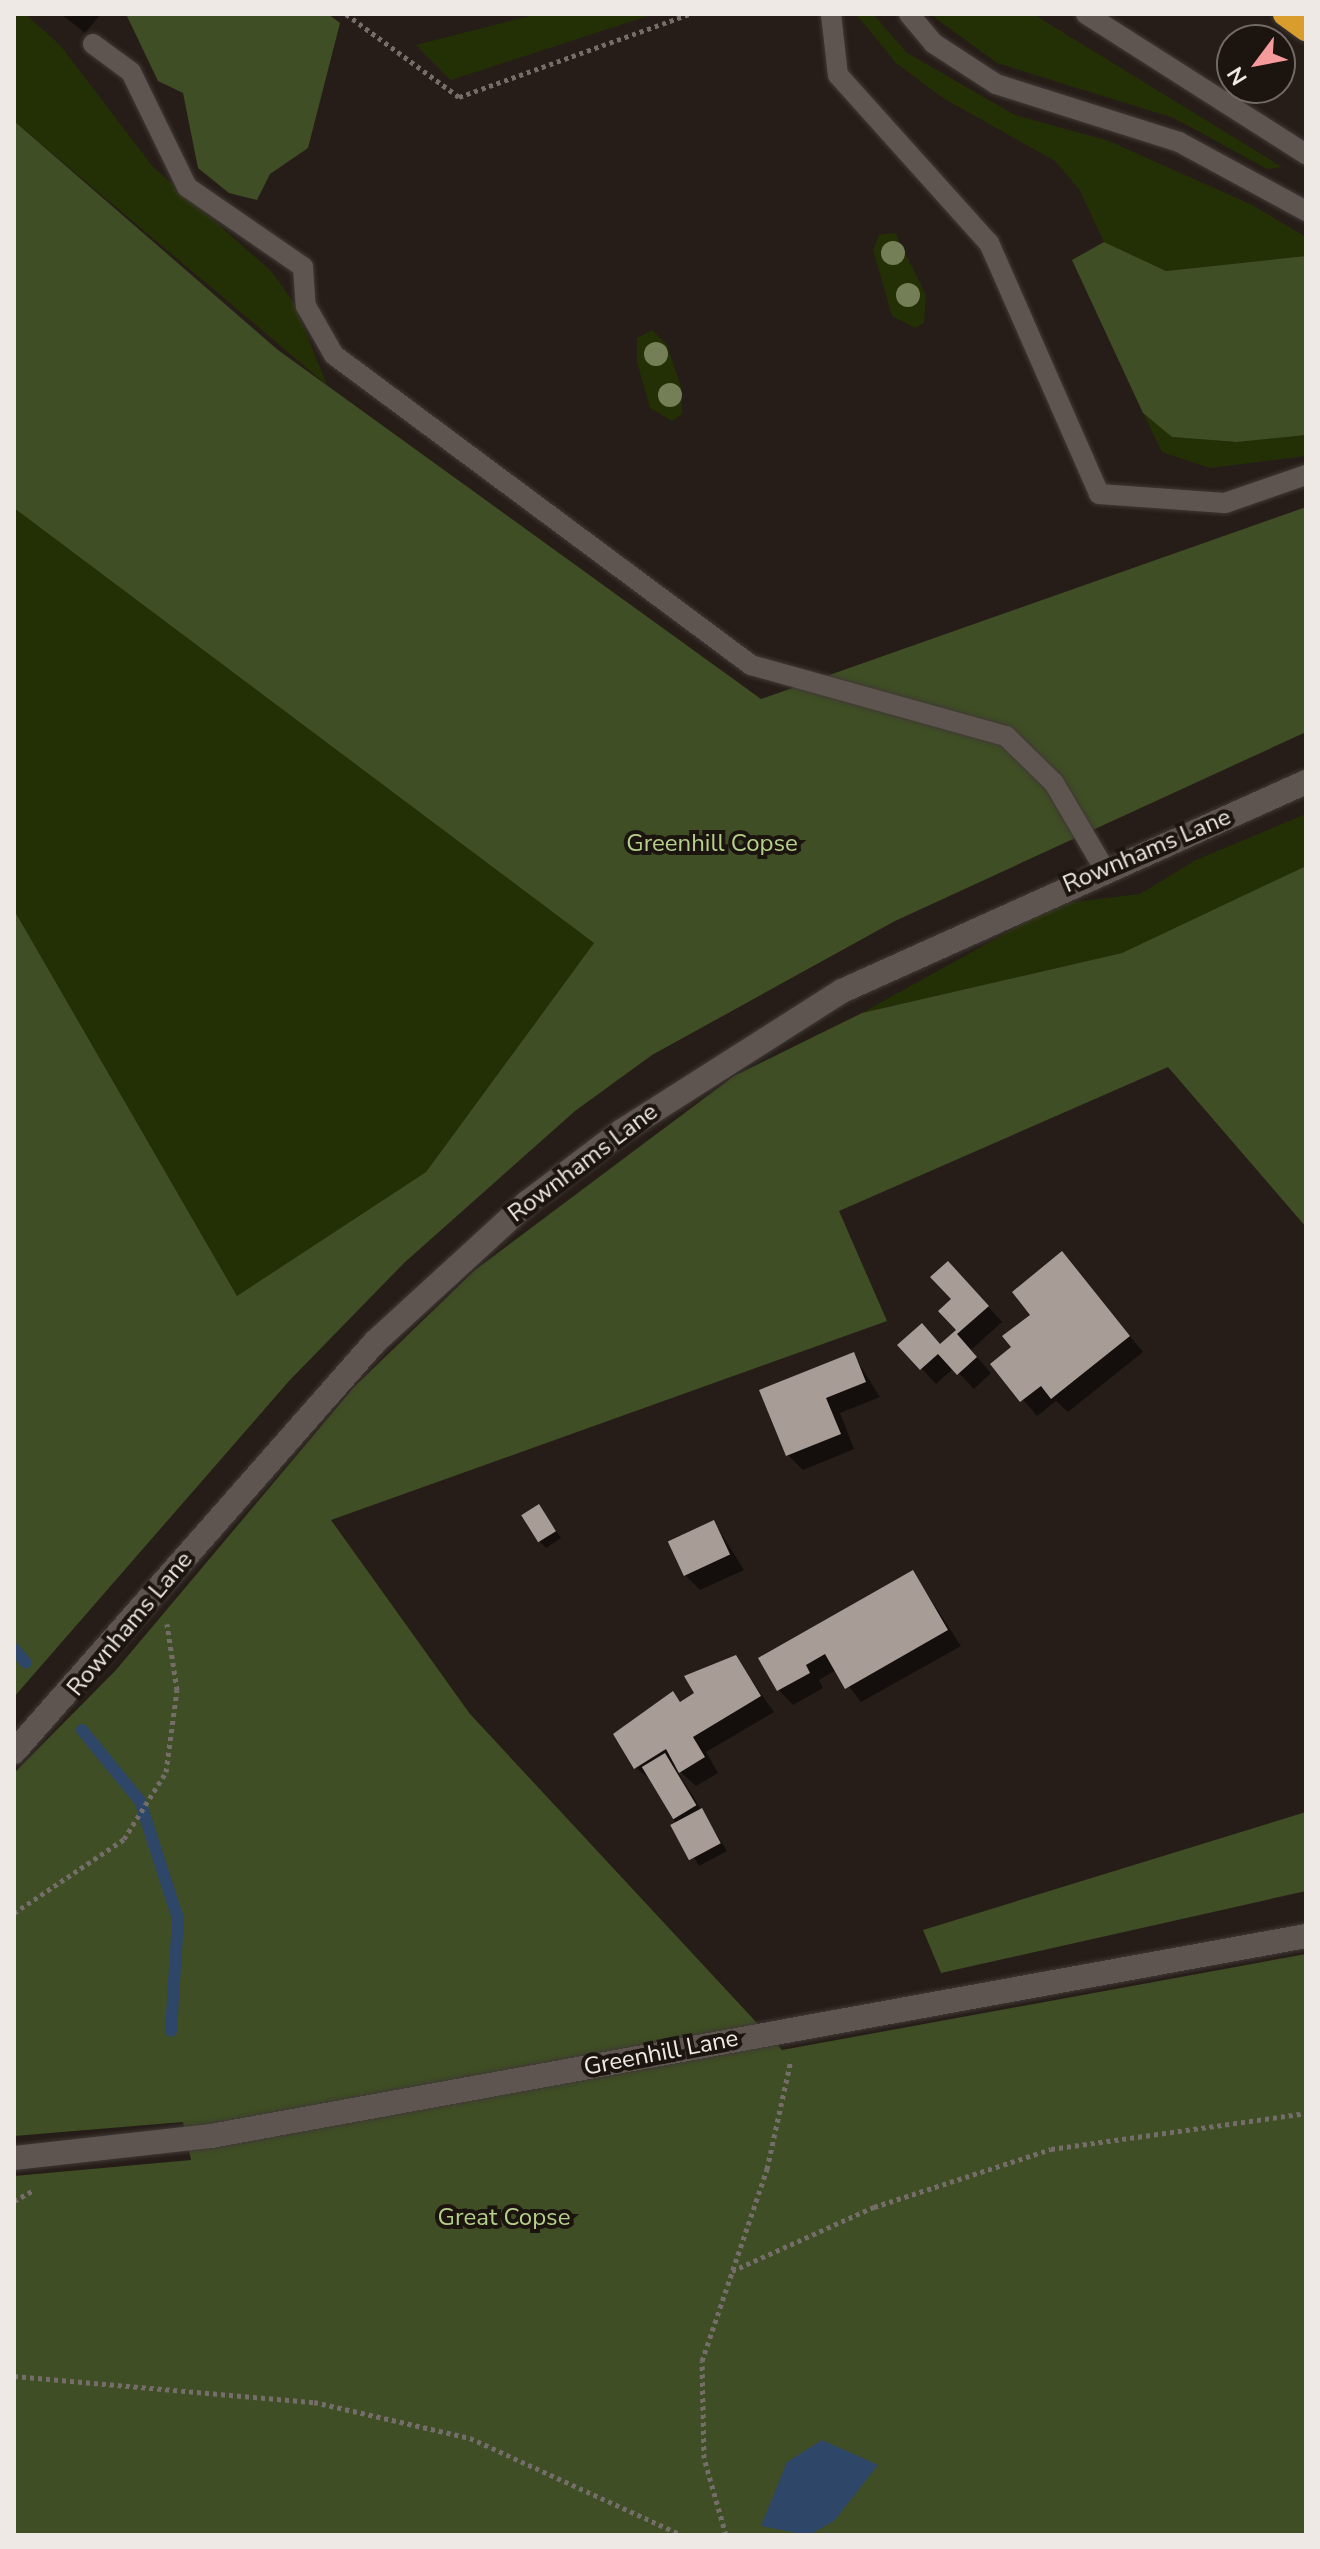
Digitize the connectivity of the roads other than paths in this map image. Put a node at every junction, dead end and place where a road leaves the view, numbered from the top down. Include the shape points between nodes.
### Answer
1 (831, 14) edge
2 (909, 14) edge
3 (1086, 14) edge
4 (1285, 14) edge
5 (1306, 29) edge
6 (93, 44) dead end
7 (1306, 154) edge
8 (1306, 211) edge
9 (1306, 475) edge
10 (1306, 782) edge
11 (1105, 870) junction
12 (14, 1752) edge
13 (1306, 1936) edge
14 (14, 2158) edge

1 - 9 lane via 838,75 989,243 1099,494 1225,503
2 - 8 lane via 933,43 996,84 1179,142
3 - 7 lane
4 - 5 highway
6 - 11 lane via 131,72 187,187 303,267 306,306 334,355 751,665 1006,736 1054,783
10 - 11 street, Rownhams Lane
11 - 12 street, Rownhams Lane via 842,991 670,1096 528,1202 375,1342
13 - 14 street, Greenhill Lane via 211,2136

